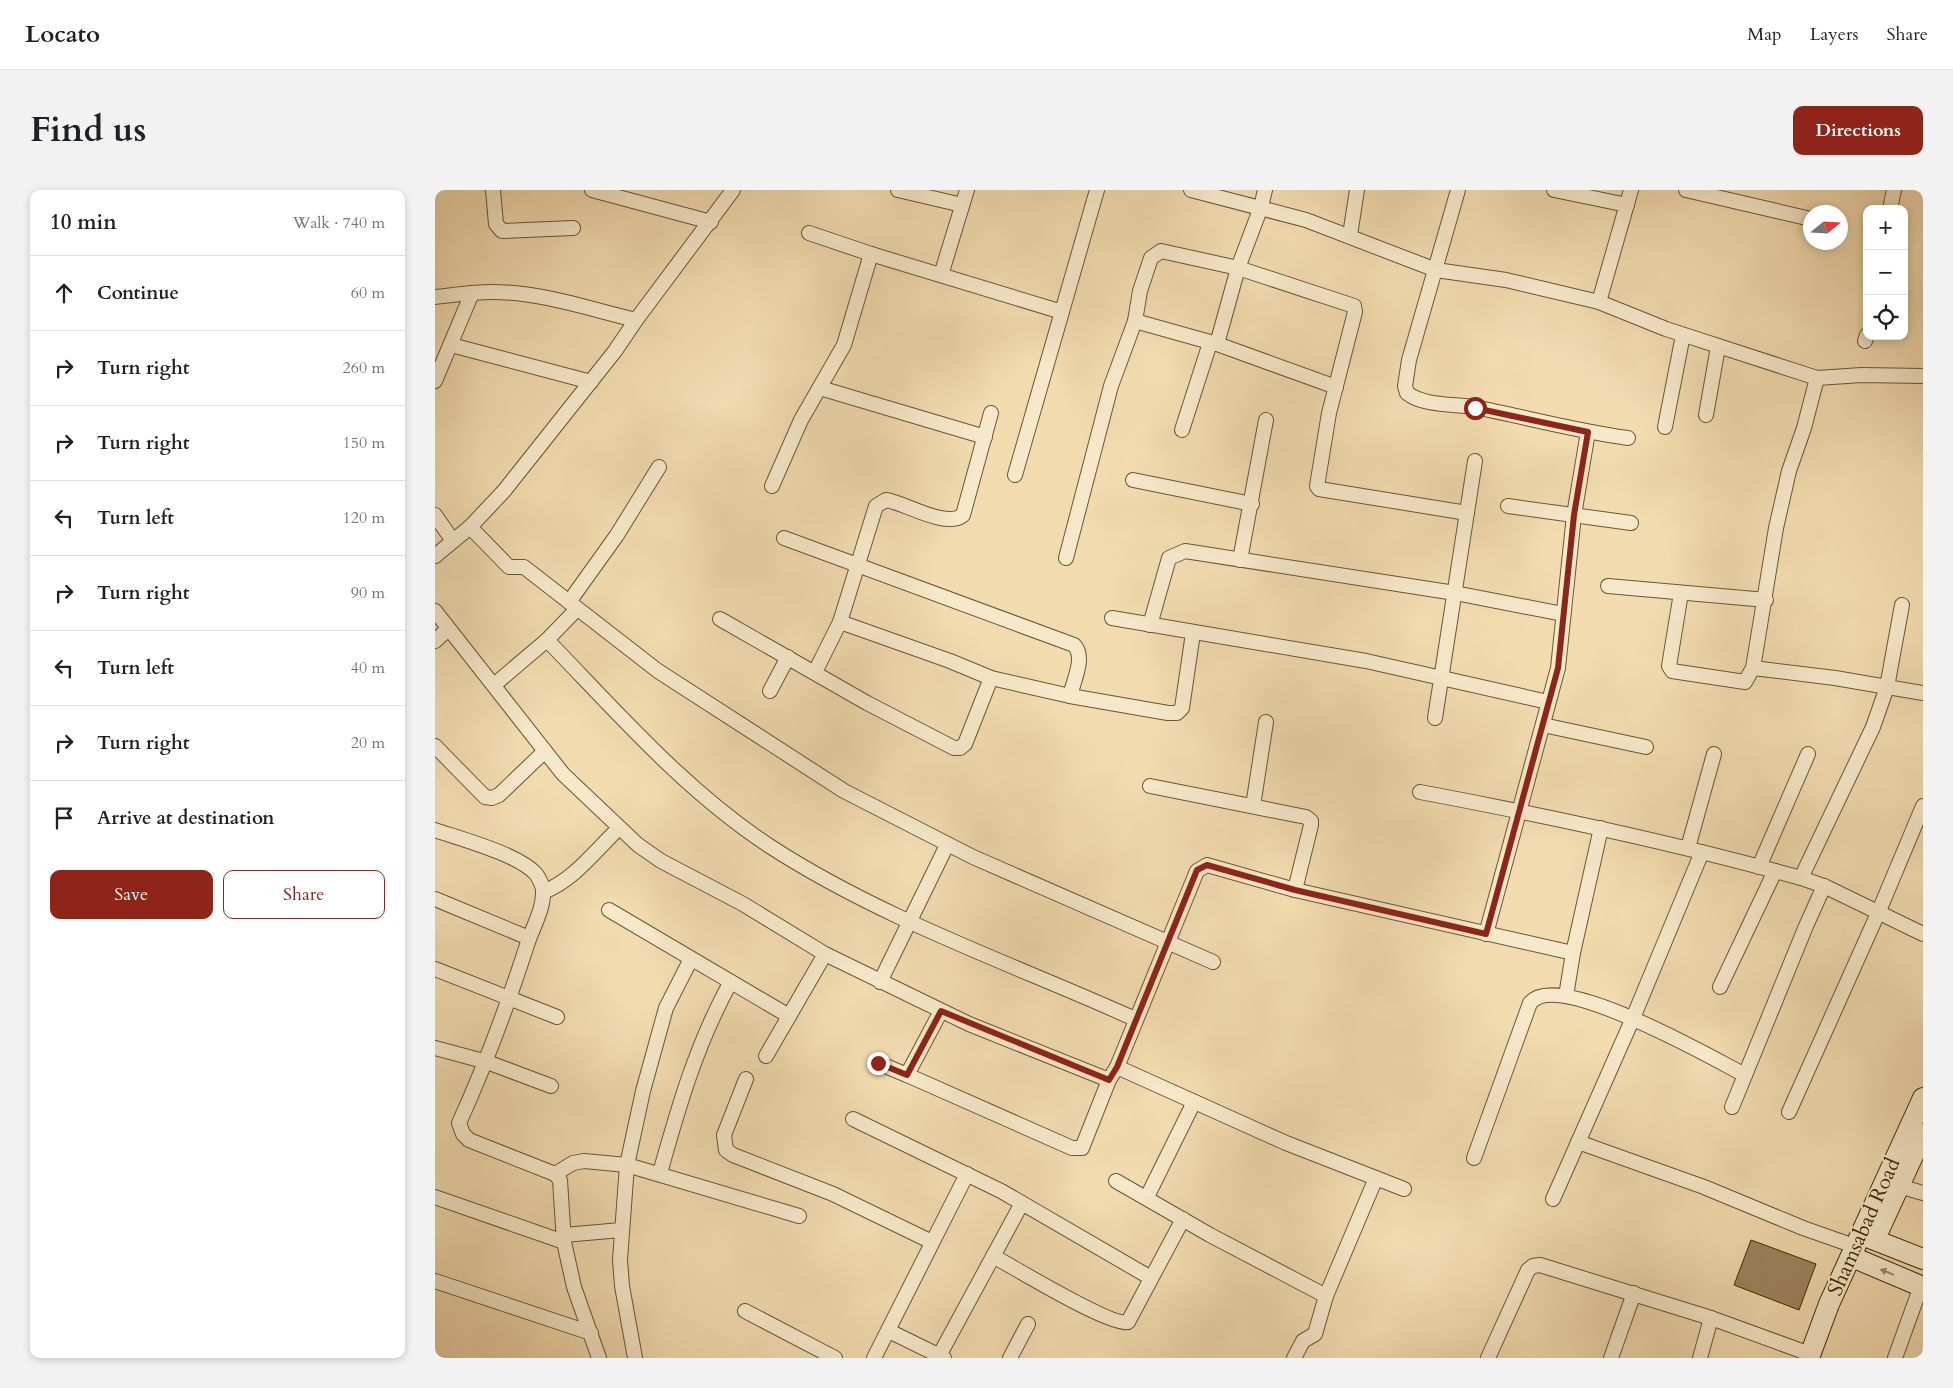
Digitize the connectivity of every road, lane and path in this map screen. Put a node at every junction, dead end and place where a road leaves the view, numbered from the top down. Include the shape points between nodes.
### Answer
1 (493, 190) edge
2 (591, 190) edge
3 (733, 190) edge
4 (897, 190) edge
5 (967, 190) edge
6 (1097, 190) edge
7 (1191, 190) edge
8 (1265, 190) edge
9 (1357, 190) edge
10 (1458, 190) edge
11 (1553, 190) edge
12 (1631, 190) edge
13 (1687, 190) edge
14 (1894, 190) edge
15 (962, 205) junction
16 (1627, 205) junction
17 (1891, 205) edge
18 (1261, 207) junction
19 (1803, 217) edge
20 (711, 222) junction
21 (573, 228) dead end
22 (809, 233) dead end
23 (1350, 235) junction
24 (871, 254) junction
25 (1238, 268) junction
26 (1437, 270) junction
27 (941, 274) junction
28 (472, 293) junction
29 (435, 297) edge
30 (1599, 302) junction
31 (1062, 312) junction
32 (636, 320) junction
33 (1135, 320) junction
34 (1683, 335) junction
35 (1214, 344) junction
36 (451, 345) junction
37 (1718, 347) junction
38 (1923, 376) edge
39 (1817, 378) junction
40 (435, 381) edge
41 (591, 382) junction
42 (1336, 386) junction
43 (820, 388) junction
44 (991, 413) dead end
45 (1706, 415) dead end
46 (1266, 420) dead end
47 (1665, 427) dead end
48 (1183, 430) dead end
49 (1588, 432) junction
50 (985, 437) junction
51 (1628, 438) dead end
52 (1475, 461) dead end
53 (659, 467) dead end
54 (1015, 475) dead end
55 (1133, 480) dead end
56 (772, 486) dead end
57 (1251, 504) junction
58 (1508, 506) dead end
59 (1467, 513) junction
60 (435, 515) edge
61 (1574, 515) junction
62 (1631, 523) dead end
63 (469, 527) junction
64 (784, 538) dead end
65 (453, 541) junction
66 (435, 556) edge
67 (1066, 558) dead end
68 (1240, 560) junction
69 (857, 565) junction
70 (1608, 586) dead end
71 (1681, 592) junction
72 (1455, 593) junction
73 (1766, 600) junction
74 (573, 605) junction
75 (1902, 605) dead end
76 (435, 611) edge
77 (1563, 614) junction
78 (1112, 618) dead end
79 (720, 619) dead end
80 (840, 622) junction
81 (1151, 625) junction
82 (448, 629) junction
83 (1193, 633) junction
84 (547, 640) junction
85 (435, 641) edge
86 (788, 656) junction
87 (1753, 668) junction
88 (815, 672) junction
89 (991, 678) junction
90 (1443, 678) junction
91 (494, 686) junction
92 (1887, 687) junction
93 (770, 691) dead end
94 (1923, 693) edge
95 (1069, 696) junction
96 (1548, 702) junction
97 (1435, 718) dead end
98 (1266, 722) dead end
99 (1543, 725) junction
100 (435, 746) edge
101 (1646, 747) dead end
102 (545, 751) junction
103 (1714, 754) dead end
104 (1808, 754) dead end
105 (1150, 786) dead end
106 (1420, 792) dead end
107 (1253, 806) junction
108 (1923, 806) edge
109 (1521, 811) junction
110 (619, 828) junction
111 (1601, 828) junction
112 (435, 830) edge
113 (947, 845) junction
114 (1695, 850) junction
115 (1759, 867) junction
116 (1775, 871) junction
117 (1801, 878) junction
118 (1825, 886) junction
119 (1295, 890) junction
120 (543, 892) junction
121 (435, 900) edge
122 (609, 910) dead end
123 (1879, 911) junction
124 (911, 923) junction
125 (1486, 934) junction
126 (1923, 934) edge
127 (529, 938) junction
128 (1167, 941) junction
129 (1573, 953) junction
130 (825, 954) junction
131 (691, 959) junction
132 (1213, 962) dead end
133 (435, 969) edge
134 (880, 982) junction
135 (730, 983) junction
136 (1719, 988) dead end
137 (1566, 996) junction
138 (509, 1000) junction
139 (941, 1011) junction
140 (789, 1016) junction
141 (557, 1017) dead end
142 (1633, 1018) junction
143 (1135, 1019) junction
144 (435, 1048) edge
145 (766, 1056) dead end
146 (487, 1062) junction
147 (878, 1063) dead end
148 (1117, 1067) junction
149 (907, 1075) junction
150 (1745, 1075) junction
151 (746, 1079) dead end
152 (1109, 1080) junction
153 (551, 1086) dead end
154 (1923, 1098) edge
155 (1194, 1102) junction
156 (1732, 1107) dead end
157 (1789, 1112) dead end
158 (853, 1119) dead end
159 (1923, 1134) edge
160 (1578, 1142) junction
161 (1474, 1158) dead end
162 (627, 1165) junction
163 (660, 1173) junction
164 (555, 1174) junction
165 (967, 1174) junction
166 (1376, 1178) junction
167 (1116, 1181) dead end
168 (1899, 1186) junction
169 (1404, 1189) dead end
170 (1923, 1193) edge
171 (435, 1197) edge
172 (1147, 1197) junction
173 (1553, 1200) dead end
174 (1022, 1203) junction
175 (799, 1216) dead end
176 (1183, 1219) junction
177 (621, 1230) junction
178 (564, 1238) junction
179 (932, 1242) junction
180 (1862, 1248) junction
181 (993, 1256) junction
182 (1923, 1259) edge
183 (1151, 1278) junction
184 (435, 1281) edge
185 (1922, 1286) edge
186 (1633, 1293) junction
187 (1326, 1296) junction
188 (745, 1311) dead end
189 (1711, 1318) junction
190 (1027, 1324) dead end
191 (889, 1331) junction
192 (591, 1333) junction
193 (815, 1353) edge
194 (1814, 1356) edge
195 (942, 1357) edge
196 (599, 1358) edge
197 (635, 1358) edge
198 (835, 1358) edge
199 (874, 1358) edge
200 (1010, 1358) edge
201 (1294, 1358) edge
202 (1488, 1358) edge
203 (1611, 1358) edge
204 (1700, 1358) edge
205 (1895, 1358) edge

1 - 21 street via 496,224 502,231
2 - 20 street
3 - 20 street
4 - 15 street
5 - 15 street
6 - 31 street
7 - 18 street
8 - 18 street
9 - 23 street
10 - 26 street
11 - 16 street
12 - 16 street
13 - 19 street
14 - 17 street
15 - 27 street
16 - 30 street
18 - 23 street
18 - 25 street
20 - 32 street
22 - 24 street
23 - 26 street
24 - 27 street
24 - 43 street via 844,345
25 - 33 street via 1166,251 1155,254 1140,292
25 - 35 street
25 - 42 street via 1354,306
26 - 30 street via 1505,280
26 - 49 street via 1409,360 1407,392 1422,400
27 - 31 street
28 - 29 street
28 - 32 street via 537,297
28 - 36 street
30 - 34 street
31 - 54 street
32 - 41 street
33 - 35 street
33 - 67 street via 1111,386
34 - 37 street
34 - 47 street
35 - 42 street
35 - 48 street
36 - 40 street
36 - 41 street
37 - 39 street
37 - 45 street
38 - 39 street
39 - 73 street via 1789,471 1776,528
41 - 63 street via 504,491
42 - 59 street via 1317,480 1319,489
43 - 50 street
43 - 56 street via 801,420
44 - 50 street
46 - 57 street
49 - 51 street
49 - 61 street
50 - 69 street via 963,515 958,519 945,520 893,501 880,501
52 - 59 street
53 - 74 street
55 - 57 street
57 - 68 street
58 - 61 street
59 - 72 street
60 - 65 street
61 - 62 street
61 - 77 street
63 - 65 street
63 - 74 street via 509,567 524,567
64 - 69 street
65 - 66 street
68 - 72 street
68 - 81 street via 1185,551 1169,558
69 - 80 street
69 - 95 street via 1074,645 1078,649 1079,660
70 - 71 street
71 - 73 street
71 - 87 street via 1669,666 1671,671 1741,682 1747,680
72 - 77 street
72 - 90 street
73 - 87 street
74 - 84 street
74 - 113 street via 658,671 745,729 844,791
75 - 92 street
76 - 82 street
77 - 96 street via 1560,658
78 - 81 street
79 - 86 street
80 - 88 street
80 - 89 street
81 - 83 street
82 - 85 street
82 - 91 street
83 - 90 street via 1348,658
83 - 95 street via 1182,708 1177,712
84 - 91 street
84 - 124 street via 699,793 770,846
86 - 88 street
86 - 93 street
87 - 92 street
88 - 89 street via 954,748 965,744
89 - 95 street
90 - 96 street
90 - 97 street
91 - 102 street
92 - 94 street
92 - 117 street via 1873,727
96 - 99 street
98 - 107 street
99 - 101 street
99 - 109 street
100 - 102 street via 485,797 492,798
102 - 110 street via 563,774
103 - 114 street
104 - 115 street
105 - 107 street
106 - 109 street
107 - 119 street via 1306,817 1311,822
108 - 123 street
109 - 111 street
109 - 125 street
110 - 120 street via 566,879
110 - 130 street via 661,860 743,904
111 - 114 street
111 - 129 street
112 - 120 street via 499,852 520,863 535,874
113 - 124 street
113 - 128 street
114 - 115 street
114 - 142 street
115 - 116 street
116 - 117 street
116 - 136 street
117 - 118 street
118 - 123 street
118 - 150 street
119 - 125 street
119 - 128 street via 1215,867 1201,868 1197,870
120 - 127 street
121 - 127 street
122 - 131 street
123 - 126 street
123 - 157 street
124 - 134 street
124 - 143 street
125 - 129 street
127 - 138 street
128 - 132 street
128 - 143 street
129 - 137 street
130 - 134 street
130 - 140 street
131 - 135 street
131 - 162 street via 666,1008
133 - 138 street
134 - 139 street
135 - 140 street
135 - 163 street via 688,1074
137 - 142 street
137 - 161 street via 1538,997 1530,1003
138 - 141 street
138 - 146 street
139 - 149 street
139 - 152 street
140 - 145 street
142 - 150 street
142 - 160 street
143 - 148 street
144 - 146 street
146 - 153 street
146 - 164 street via 459,1123 463,1134 469,1140
147 - 149 street
148 - 152 street
148 - 155 street
149 - 152 street via 1078,1150 1083,1148
150 - 156 street
151 - 179 street via 723,1135 726,1150 833,1194
154 - 180 main road, Shamsabad Road
155 - 166 street
155 - 172 street
158 - 165 street
159 - 168 main road, Shamsabad Road
160 - 173 street
160 - 180 street
162 - 163 street
162 - 164 street via 583,1161
162 - 177 street
163 - 175 street
164 - 178 street via 562,1188
165 - 174 street
165 - 179 street
166 - 169 street
166 - 187 street
167 - 172 street
168 - 170 street
168 - 180 main road, Shamsabad Road
171 - 178 street
172 - 176 street
174 - 181 street
174 - 183 street
176 - 183 street
176 - 187 street
177 - 178 street
177 - 197 street via 619,1260
178 - 192 street via 574,1287
179 - 191 street
180 - 182 main road
185 -> 180 main road
180 - 194 main road, Shamsabad Road via 1829,1304
181 - 183 street via 1079,1304 1111,1320 1125,1323
181 - 195 street
184 - 192 street
185 - 205 street
186 - 189 street
186 - 202 street via 1540,1265 1533,1266 1528,1270
186 - 203 street
187 - 201 street via 1315,1334 1303,1341
188 - 193 street
189 - 194 street
189 - 204 street
190 - 200 street
191 - 195 street
191 - 199 street
192 - 196 street
193 - 198 street

